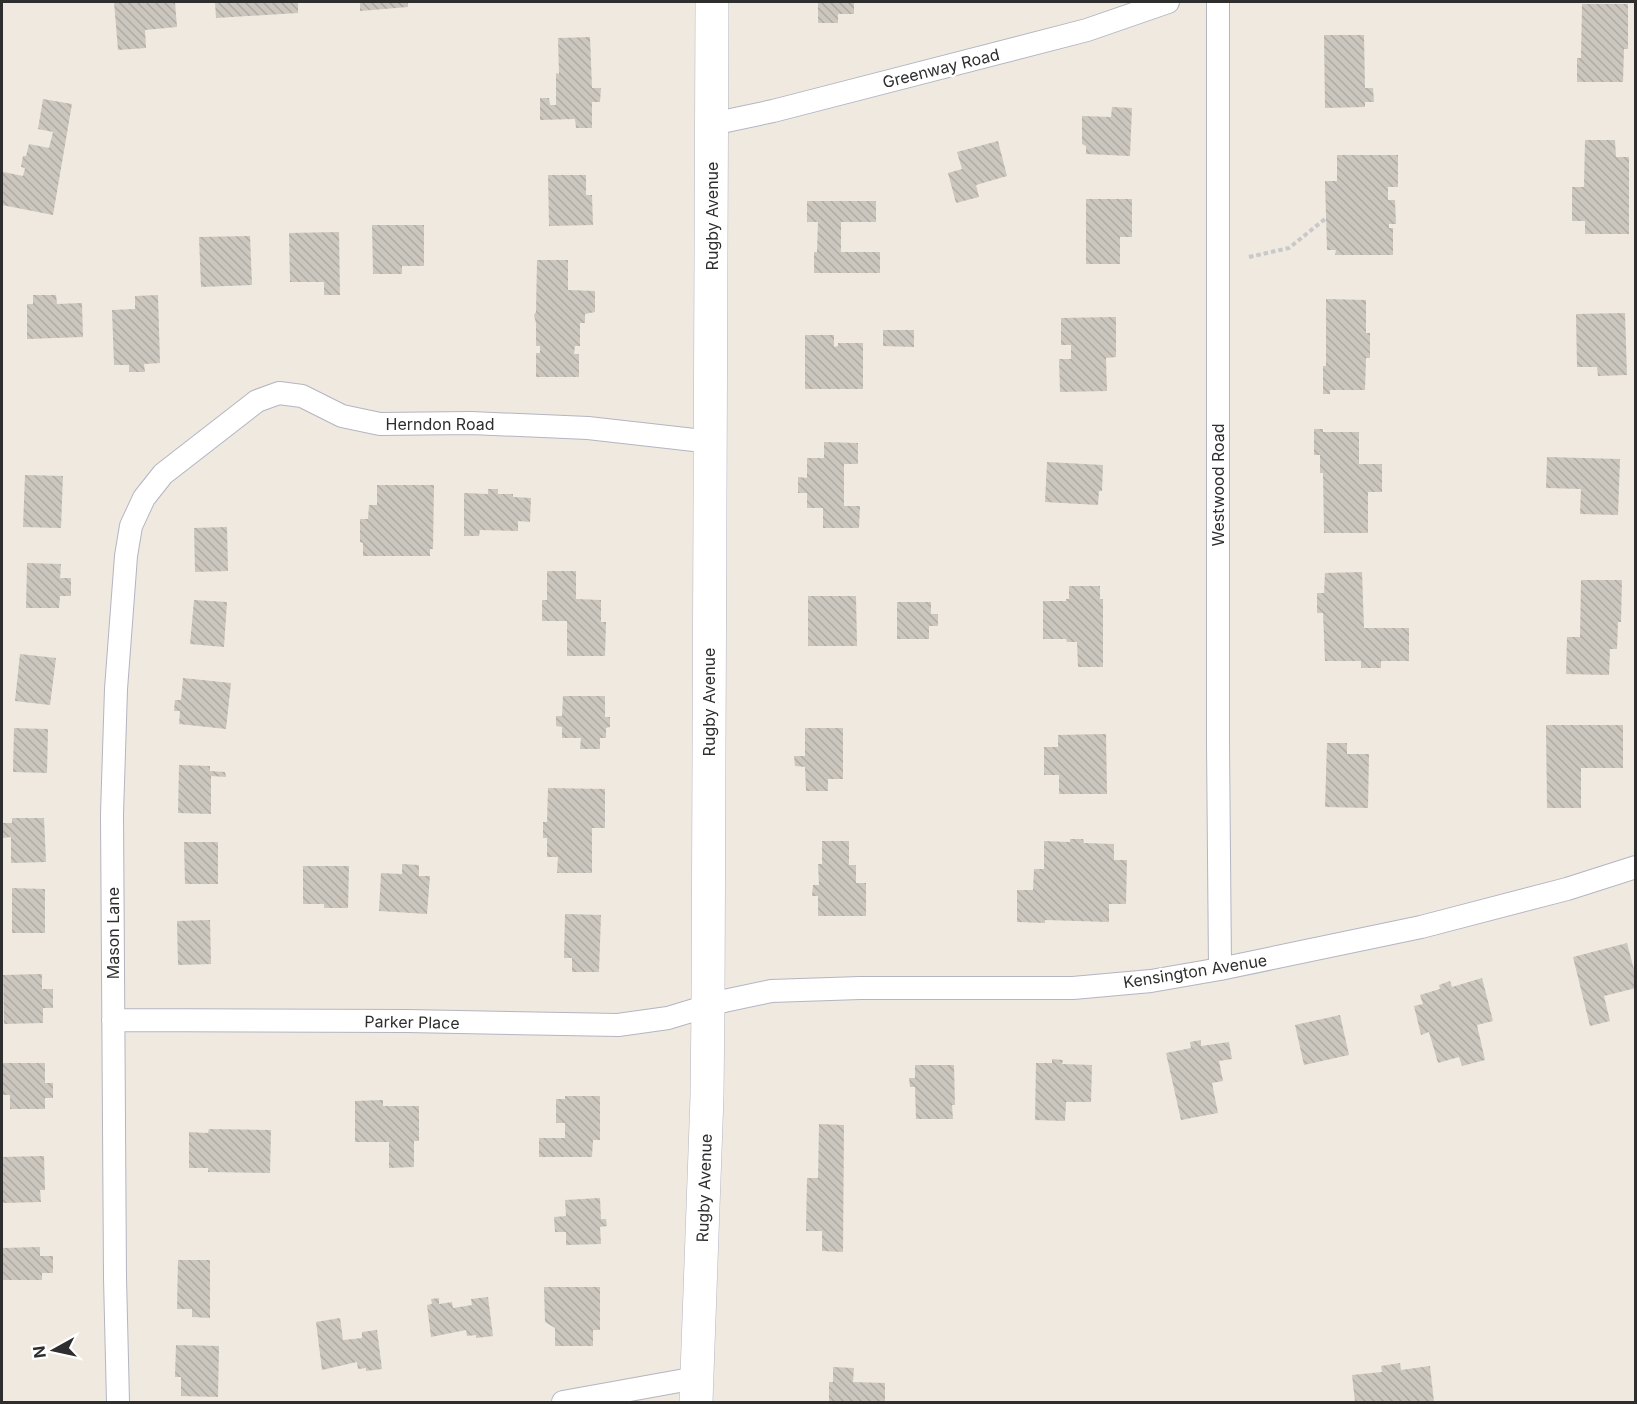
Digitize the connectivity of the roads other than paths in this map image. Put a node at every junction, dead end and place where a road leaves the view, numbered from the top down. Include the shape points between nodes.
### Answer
1 (712, 2) edge
2 (1168, 2) edge
3 (1218, 2) edge
4 (712, 124) junction
5 (712, 442) junction
6 (163, 474) joint
7 (1635, 867) edge
8 (1220, 969) junction
9 (708, 1006) junction
10 (113, 1020) junction
11 (696, 1390) edge
12 (118, 1402) edge
13 (563, 1402) edge

1 - 4 street, Rugby Avenue
2 - 4 street, Greenway Road via 1087,30
3 - 8 street, Westwood Road
4 - 5 street, Rugby Avenue
5 - 6 street, Herndon Road via 588,428 380,424 342,416 302,396 279,393 257,401
5 - 9 street, Rugby Avenue
6 - 10 street, Mason Lane via 135,516 126,556 112,803
7 - 8 street, Kensington Avenue via 1421,927
8 - 9 street, Kensington Avenue via 1151,981 1073,988 860,987 771,991
9 - 10 street, Parker Place via 668,1018 618,1025
9 - 11 street, Rugby Avenue
10 - 12 street, Mason Lane
11 - 13 street

